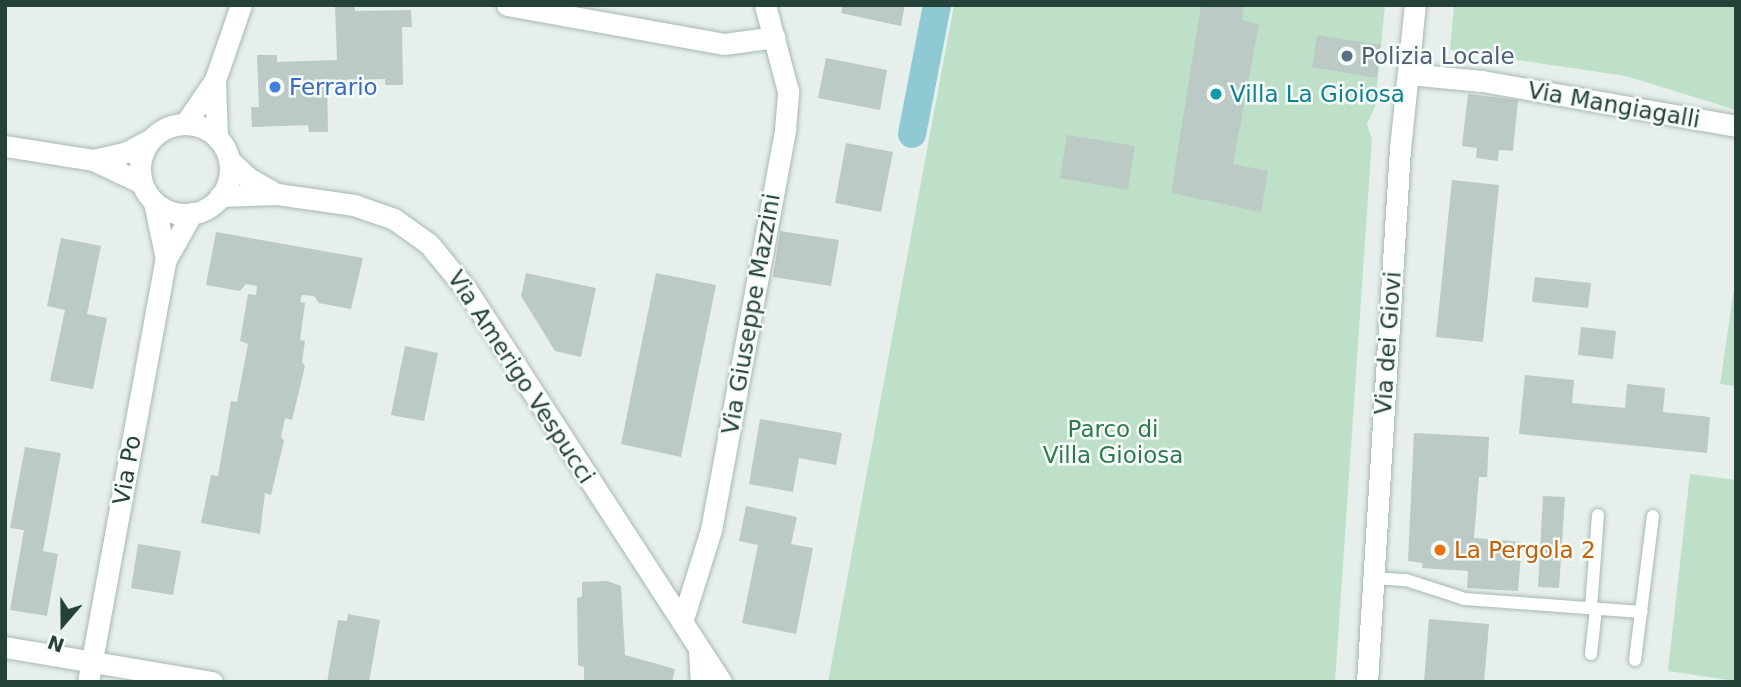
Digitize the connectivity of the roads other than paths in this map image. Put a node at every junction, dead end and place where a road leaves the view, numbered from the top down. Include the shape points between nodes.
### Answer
1 (241, 5) edge
2 (506, 5) edge
3 (765, 5) edge
4 (1415, 5) edge
5 (775, 37) junction
6 (1408, 74) junction
7 (215, 80) junction
8 (185, 124) junction
9 (1736, 126) edge
10 (217, 138) junction
11 (151, 139) junction
12 (5, 146) edge
13 (93, 160) junction
14 (229, 160) junction
15 (142, 183) junction
16 (277, 194) junction
17 (220, 196) junction
18 (154, 202) junction
19 (192, 213) junction
20 (166, 259) junction
21 (1598, 515) dead end
22 (1653, 516) dead end
23 (1374, 578) junction
24 (1593, 609) junction
25 (1642, 612) junction
26 (682, 622) junction
27 (5, 648) edge
28 (699, 649) junction
29 (1591, 654) dead end
30 (1635, 660) dead end
31 (90, 672) edge
32 (212, 682) edge
33 (701, 682) edge
34 (722, 682) edge
35 (1367, 682) edge

1 - 7 street
2 - 5 street via 724,44
3 - 5 street, Via Giuseppe Mazzini
4 - 6 street, Via dei Giovi
5 - 26 street, Via Giuseppe Mazzini via 788,91 785,128 711,530
6 - 9 street, Via Mangiagalli via 1482,81
6 - 23 street, Via dei Giovi
7 - 8 street
7 - 10 street
8 - 10 street via 208,130
8 - 11 street
10 - 14 street
11 - 13 street via 127,152
11 - 15 street via 143,152
12 - 13 street
13 - 15 street
14 - 16 street, Via Amerigo Vespucci
14 - 17 street via 227,185
15 - 18 street
16 - 17 street, Via Amerigo Vespucci
16 - 26 street, Via Amerigo Vespucci via 376,212 429,244 466,289
17 - 19 street
18 - 19 street
18 - 20 street, Via Po
19 - 20 street, Via Po
20 - 31 street, Via Po
21 - 24 lane
22 - 25 lane
23 - 24 lane via 1406,580 1465,599
23 - 35 street, Via dei Giovi
24 - 25 lane
24 - 29 lane
25 - 30 lane
26 - 28 street, Via Amerigo Vespucci
27 - 31 street
28 - 33 street, Via Amerigo Vespucci
28 - 34 street, Via Amerigo Vespucci
31 - 32 street

